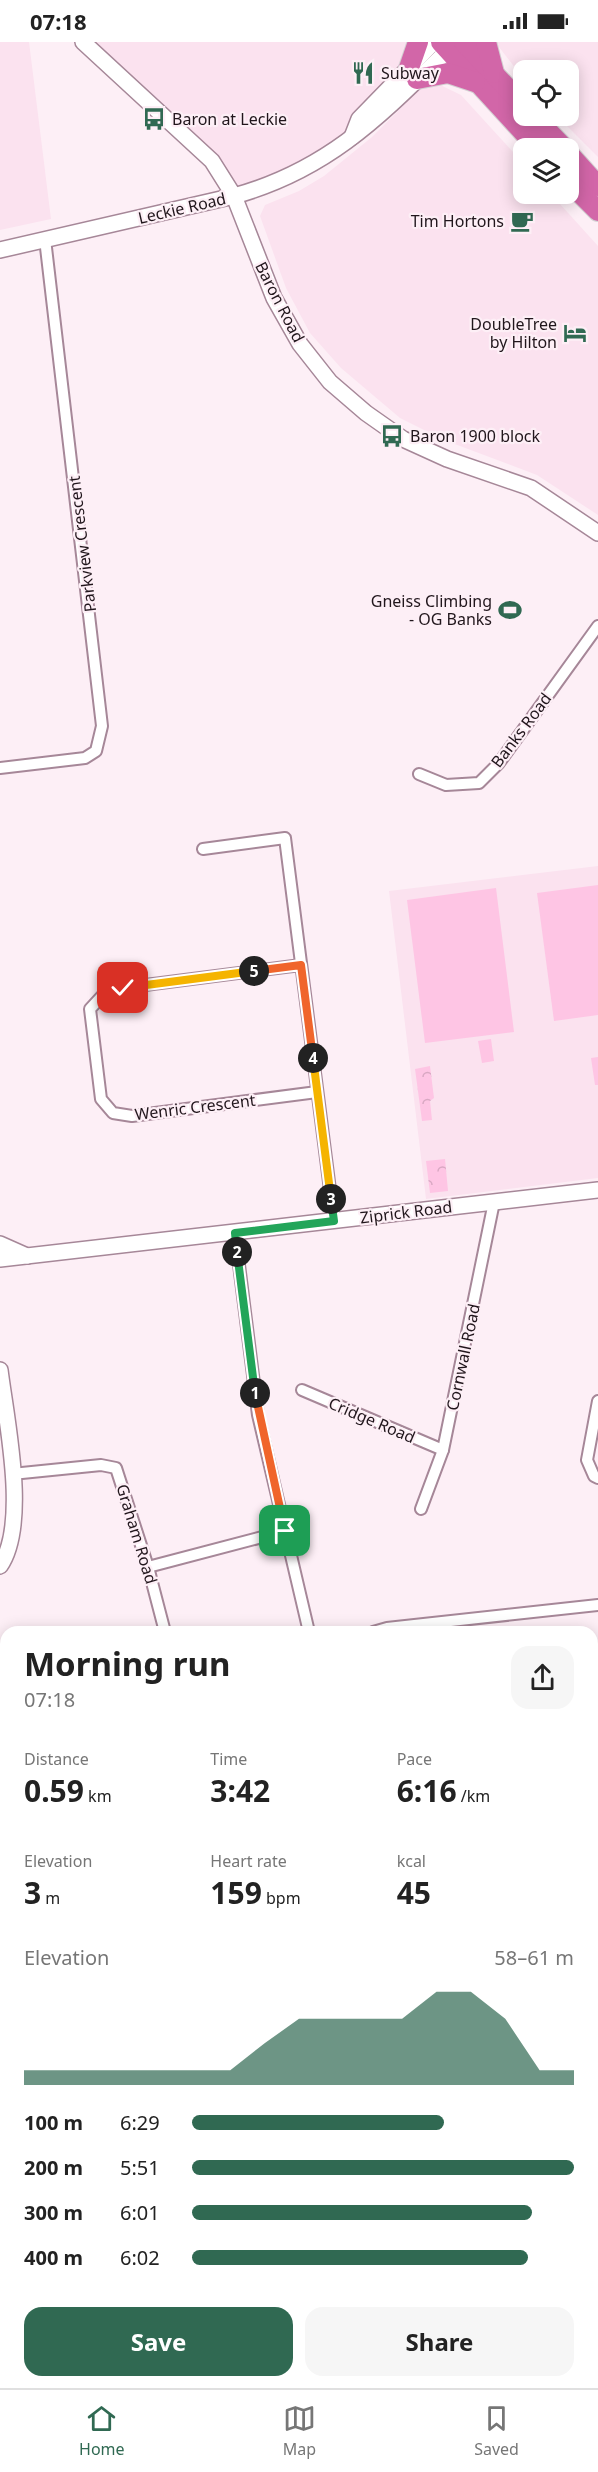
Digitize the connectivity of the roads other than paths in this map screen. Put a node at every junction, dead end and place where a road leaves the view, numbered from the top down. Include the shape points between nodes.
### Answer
1 (83, 42) edge
2 (418, 42) edge
3 (486, 42) edge
4 (449, 44) edge
5 (413, 74) junction
6 (487, 80) junction
7 (513, 98) edge
8 (543, 126) edge
9 (530, 138) edge
10 (554, 138) edge
11 (579, 165) edge
12 (598, 186) edge
13 (579, 192) edge
14 (234, 196) junction
15 (598, 212) edge
16 (45, 239) junction
17 (0, 249) edge
18 (598, 533) edge
19 (598, 626) edge
20 (0, 768) edge
21 (419, 774) dead end
22 (203, 849) dead end
23 (301, 965) junction
24 (317, 1092) junction
25 (598, 1190) edge
26 (494, 1202) junction
27 (334, 1221) junction
28 (235, 1233) junction
29 (0, 1244) edge
30 (30, 1257) junction
31 (0, 1259) edge
32 (0, 1370) edge
33 (302, 1390) dead end
34 (598, 1401) edge
35 (442, 1450) junction
36 (12, 1474) junction
37 (596, 1477) edge
38 (421, 1509) dead end
39 (285, 1531) junction
40 (0, 1566) edge
41 (148, 1567) junction
42 (598, 1605) edge
43 (163, 1626) edge
44 (308, 1626) edge
45 (405, 1626) edge

1 - 14 street, Baron Road via 213,160
2 - 5 highway
3 - 6 highway
4 - 5 street, Leckie Road
4 - 6 highway
5 - 6 highway via 448,73
5 - 14 street, Leckie Road via 360,119 352,137 300,173
6 - 7 highway
6 - 9 highway
8 - 10 highway
11 - 12 highway
13 - 15 highway
14 - 16 street, Leckie Road
14 - 18 street, Baron Road via 274,298 300,344 330,382 403,439 531,488
16 - 17 street, Leckie Road
16 - 20 street, Parkview Crescent via 102,726 96,751 86,758
19 - 21 street, Banks Road via 499,763 479,783 446,785
22 - 23 street via 285,838
23 - 24 street
23 - 24 street, Wenric Crescent via 123,988 102,996 90,1010 101,1099 112,1113 132,1116
24 - 27 street
25 - 26 street, Ziprick Road
26 - 27 street, Ziprick Road
26 - 35 street, Cornwall Road
27 - 28 street, Ziprick Road
28 - 30 street, Ziprick Road
28 - 39 street via 258,1415
29 - 30 street
30 - 31 street, Ziprick Road
32 - 36 street
33 - 35 street, Cridge Road
34 - 37 street via 587,1460
35 - 38 street, Cornwall Road
36 - 40 street via 16,1500 12,1532
36 - 41 street, Graham Road via 101,1465 116,1468
39 - 41 street
39 - 44 street
41 - 43 street, Graham Road
42 - 45 street

